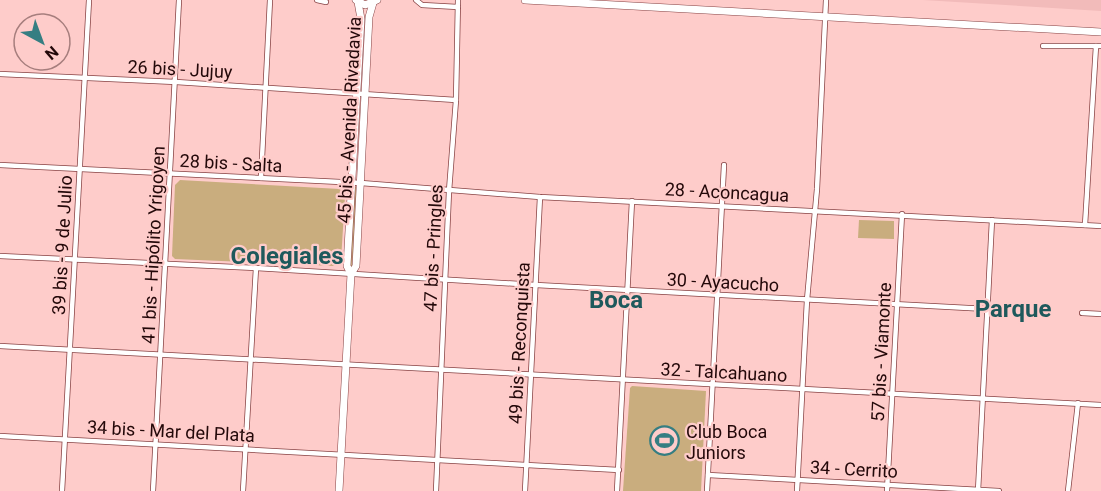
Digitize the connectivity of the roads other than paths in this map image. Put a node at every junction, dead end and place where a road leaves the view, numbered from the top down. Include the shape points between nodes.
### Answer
1 (88, 0) edge
2 (179, 0) edge
3 (270, 0) edge
4 (317, 0) edge
5 (416, 0) edge
6 (458, 0) edge
7 (525, 0) edge
8 (826, 0) edge
9 (357, 1) edge
10 (376, 1) edge
11 (326, 2) dead end
12 (458, 7) junction
13 (826, 17) junction
14 (1101, 32) edge
15 (1043, 46) dead end
16 (1098, 46) edge
17 (0, 74) edge
18 (84, 77) junction
19 (176, 82) junction
20 (266, 88) junction
21 (362, 93) junction
22 (456, 100) junction
23 (0, 165) edge
24 (724, 165) dead end
25 (80, 167) junction
26 (171, 174) junction
27 (261, 178) junction
28 (353, 183) junction
29 (362, 183) junction
30 (449, 191) junction
31 (540, 197) junction
32 (632, 201) junction
33 (723, 206) junction
34 (815, 210) junction
35 (902, 214) junction
36 (992, 220) junction
37 (1085, 225) junction
38 (1101, 226) edge
39 (0, 256) edge
40 (74, 260) junction
41 (165, 264) junction
42 (256, 268) junction
43 (351, 274) junction
44 (446, 280) junction
45 (536, 285) junction
46 (627, 290) junction
47 (717, 295) junction
48 (807, 300) junction
49 (898, 303) junction
50 (987, 309) junction
51 (1082, 313) dead end
52 (1101, 314) edge
53 (0, 346) edge
54 (70, 349) junction
55 (160, 354) junction
56 (252, 360) junction
57 (346, 365) junction
58 (441, 369) junction
59 (532, 376) junction
60 (623, 380) junction
61 (713, 385) junction
62 (804, 390) junction
63 (892, 394) junction
64 (983, 400) junction
65 (1078, 403) junction
66 (1101, 405) edge
67 (0, 436) edge
68 (66, 440) junction
69 (156, 444) junction
70 (246, 449) junction
71 (341, 454) junction
72 (438, 460) junction
73 (527, 466) junction
74 (619, 470) junction
75 (708, 475) junction
76 (798, 479) junction
77 (887, 484) junction
78 (978, 490) edge
79 (62, 491) edge
80 (153, 491) edge
81 (243, 491) edge
82 (339, 491) edge
83 (435, 491) edge
84 (525, 491) edge
85 (617, 491) edge
86 (707, 491) edge
87 (797, 491) edge
88 (887, 491) edge
89 (999, 491) edge
90 (1068, 491) edge

1 - 18 street, 39 bis - 9 de Julio
2 - 19 street, 41 bis - Hipólito Yrigoyen
3 - 20 street
4 - 11 street
5 - 12 street
6 - 12 street, 47 bis - Pringles
7 - 13 main road
8 - 13 street
9 - 10 main road via 365,5
9 - 21 main road, 45 bis - Avenida Rivadavia via 361,19
10 - 21 main road, 45 bis - Avenida Rivadavia via 369,17
12 - 22 street, 47 bis - Pringles
13 - 14 main road
13 - 34 street
15 - 16 street
16 - 37 street
17 - 18 street, 26 bis - Jujuy
18 - 19 street, 26 bis - Jujuy
18 - 25 street, 39 bis - 9 de Julio
19 - 20 street, 26 bis - Jujuy
19 - 26 street, 41 bis - Hipólito Yrigoyen
20 - 21 street, 26 bis - Jujuy
20 - 27 street
21 - 22 street, 26 bis - Jujuy
21 - 28 main road, 45 bis - Avenida Rivadavia
21 - 29 main road, 45 bis - Avenida Rivadavia
22 - 30 street, 47 bis - Pringles
23 - 25 street, 28 bis - Salta
24 - 33 street
25 - 26 street, 28 bis - Salta
25 - 40 street, 39 bis - 9 de Julio
26 - 27 street, 28 bis - Salta
26 - 41 street, 41 bis - Hipólito Yrigoyen
27 - 28 street, 28 bis - Salta
28 - 29 street, 28 - Aconcagua
28 - 43 main road, 45 bis - Avenida Rivadavia via 347,266
29 - 30 street, 28 - Aconcagua
29 - 43 main road, 45 bis - Avenida Rivadavia via 356,266
30 - 31 street, 28 - Aconcagua
30 - 44 street, 47 bis - Pringles
31 - 32 street, 28 - Aconcagua
31 - 45 street, 49 bis - Reconquista
32 - 33 street, 28 - Aconcagua
32 - 46 street
33 - 34 street, 28 - Aconcagua
33 - 47 street
34 - 35 street, 28 - Aconcagua
34 - 48 street
35 - 36 street, 28 - Aconcagua
35 - 49 street, 57 bis - Viamonte
36 - 37 street, 28 - Aconcagua
36 - 50 street
37 - 38 street, 28 - Aconcagua
39 - 40 street, 30 - Ayacucho
40 - 41 street, 30 - Ayacucho
40 - 54 street, 39 bis - 9 de Julio
41 - 42 street, 30 - Ayacucho
41 - 55 street, 41 bis - Hipólito Yrigoyen
42 - 43 street, 30 - Ayacucho
42 - 56 street
43 - 44 street, 30 - Ayacucho
43 - 57 main road, 45 bis - Avenida Rivadavia
44 - 45 street, 30 - Ayacucho
44 - 58 street, 47 bis - Pringles
45 - 46 street, 30 - Ayacucho
45 - 59 street, 49 bis - Reconquista
46 - 47 street, 30 - Ayacucho
46 - 60 street
47 - 48 street, 30 - Ayacucho
47 - 61 street
48 - 49 street, 30 - Ayacucho
48 - 62 street
49 - 50 street, 30 - Ayacucho
49 - 63 street, 57 bis - Viamonte
50 - 64 street
51 - 52 street
53 - 54 street, 32 - Talcahuano
54 - 55 street, 32 - Talcahuano
54 - 68 street, 39 bis - 9 de Julio
55 - 56 street, 32 - Talcahuano
55 - 69 street, 41 bis - Hipólito Yrigoyen
56 - 57 street, 32 - Talcahuano
56 - 70 street
57 - 58 street, 32 - Talcahuano
57 - 71 main road, 45 bis - Avenida Rivadavia
58 - 59 street, 32 - Talcahuano
58 - 72 street, 47 bis - Pringles
59 - 60 street, 32 - Talcahuano
59 - 73 street, 49 bis - Reconquista
60 - 61 street, 32 - Talcahuano
60 - 74 street
61 - 62 street, 32 - Talcahuano
61 - 75 street
62 - 63 street, 32 - Talcahuano
62 - 76 street
63 - 64 street, 32 - Talcahuano
63 - 77 street, 57 bis - Viamonte
64 - 65 street, 32 - Talcahuano
64 - 78 street
65 - 66 street, 32 - Talcahuano
65 - 90 street
67 - 68 street, 34 bis - Mar del Plata
68 - 69 street, 34 bis - Mar del Plata
68 - 79 street, 39 bis - 9 de Julio
69 - 70 street, 34 bis - Mar del Plata
69 - 80 street, 41 bis - Hipólito Yrigoyen
70 - 71 street, 34 bis - Mar del Plata
70 - 81 street
71 - 72 street
71 - 82 main road, 45 bis - Avenida Rivadavia
72 - 73 street
72 - 83 street, 47 bis - Pringles
73 - 74 street
73 - 84 street, 49 bis - Reconquista
74 - 85 street
75 - 76 street, 34 - Cerrito
75 - 86 street
76 - 77 street, 34 - Cerrito
76 - 87 street
77 - 78 street, 34 - Cerrito
77 - 88 street, 57 bis - Viamonte
78 - 89 street, 34 - Cerrito

